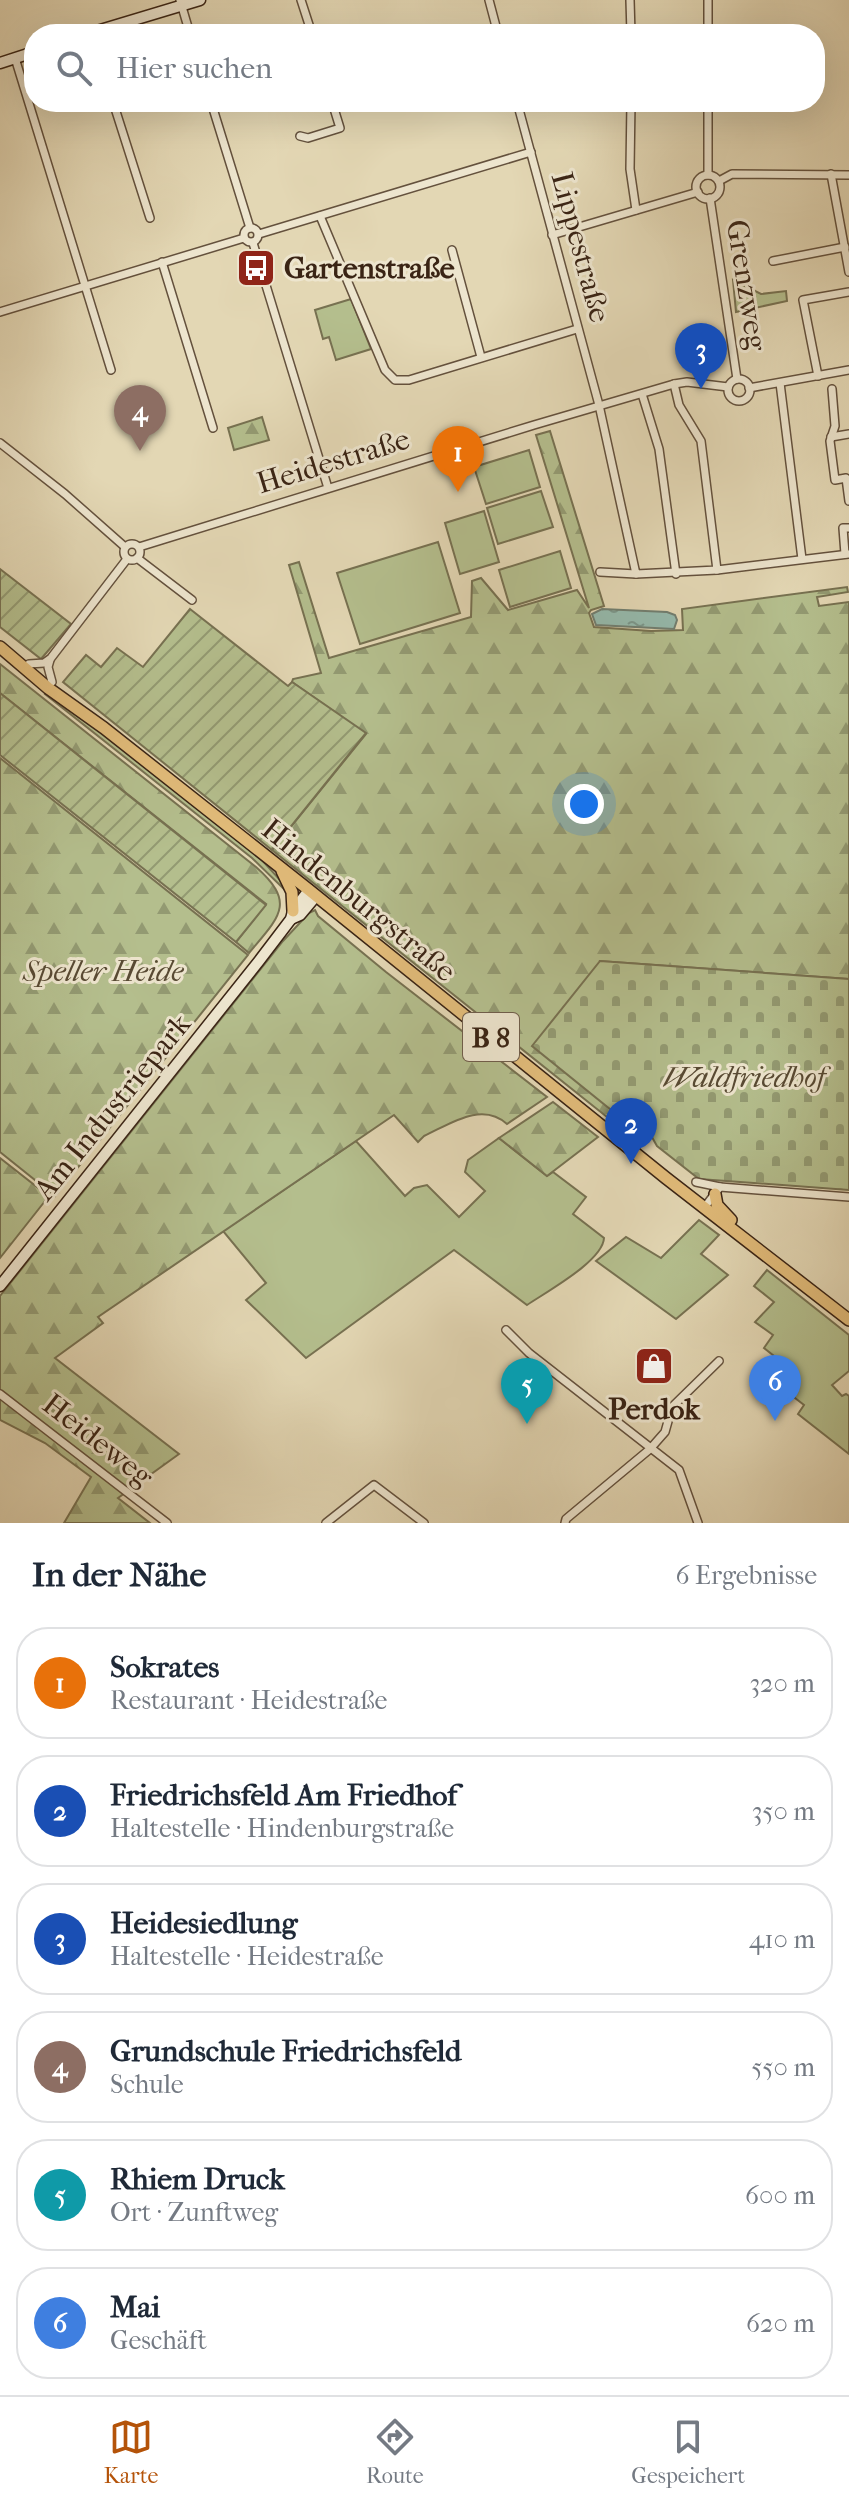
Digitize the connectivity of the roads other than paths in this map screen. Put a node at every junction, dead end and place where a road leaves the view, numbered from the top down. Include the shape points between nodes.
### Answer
1 (200, 0) edge
2 (301, 0) edge
3 (489, 0) edge
4 (630, 0) edge
5 (708, 0) edge
6 (180, 3) edge
7 (119, 24) edge
8 (187, 24) edge
9 (309, 24) edge
10 (495, 24) edge
11 (631, 24) edge
12 (708, 24) edge
13 (24, 55) edge
14 (15, 58) junction
15 (0, 63) edge
16 (24, 87) edge
17 (32, 112) edge
18 (116, 112) edge
19 (214, 112) edge
20 (335, 112) edge
21 (520, 112) edge
22 (631, 112) edge
23 (708, 112) edge
24 (300, 136) dead end
25 (531, 152) junction
26 (831, 174) junction
27 (708, 175) junction
28 (849, 175) edge
29 (719, 181) junction
30 (698, 192) junction
31 (710, 198) junction
32 (636, 210) junction
33 (320, 216) junction
34 (150, 218) dead end
35 (250, 228) junction
36 (259, 234) junction
37 (552, 235) junction
38 (244, 238) junction
39 (253, 243) junction
40 (452, 250) dead end
41 (847, 251) edge
42 (773, 261) dead end
43 (162, 262) junction
44 (849, 272) edge
45 (86, 286) junction
46 (849, 292) edge
47 (0, 312) edge
48 (577, 329) junction
49 (481, 357) junction
50 (111, 370) dead end
51 (849, 370) edge
52 (818, 376) junction
53 (737, 379) junction
54 (780, 383) junction
55 (674, 384) junction
56 (728, 387) junction
57 (749, 388) junction
58 (832, 389) dead end
59 (642, 394) junction
60 (599, 405) junction
61 (213, 428) dead end
62 (849, 434) edge
63 (831, 437) junction
64 (0, 443) edge
65 (328, 488) junction
66 (849, 501) edge
67 (849, 528) edge
68 (125, 547) junction
69 (139, 547) junction
70 (847, 554) edge
71 (137, 558) junction
72 (127, 559) junction
73 (802, 559) junction
74 (717, 570) junction
75 (600, 572) dead end
76 (636, 574) junction
77 (676, 574) junction
78 (192, 600) dead end
79 (0, 645) edge
80 (51, 658) junction
81 (29, 664) junction
82 (52, 682) junction
83 (104, 728) junction
84 (280, 867) junction
85 (312, 893) junction
86 (292, 915) junction
87 (696, 1182) dead end
88 (717, 1190) junction
89 (849, 1197) edge
90 (704, 1208) junction
91 (772, 1259) junction
92 (0, 1286) edge
93 (849, 1320) edge
94 (506, 1330) dead end
95 (719, 1361) dead end
96 (0, 1394) edge
97 (650, 1449) junction
98 (167, 1523) edge
99 (326, 1523) edge
100 (424, 1523) edge
101 (565, 1523) edge
102 (698, 1523) edge

1 - 6 street
2 - 9 street
3 - 10 street
4 - 11 street
5 - 12 street
6 - 7 street
6 - 8 street
13 - 14 street
14 - 15 street
14 - 16 street
17 - 45 street
18 - 34 street
19 - 35 street
20 - 24 street via 340,128
21 - 25 street, Lippestraße
22 - 32 street
23 - 27 street
25 - 33 street
25 - 37 street, Lippestraße
26 - 28 street
26 - 29 street via 732,174
26 - 41 street
27 - 29 street
27 - 30 street via 698,181
29 - 31 street via 719,192
30 - 31 street
30 - 32 street
31 - 53 street, Grenzweg
32 - 37 street
33 - 36 street
33 - 49 street via 385,370 395,380
35 - 36 street
35 - 38 street
36 - 39 street
37 - 48 street, Lippestraße
38 - 39 street
38 - 43 street
39 - 65 street
40 - 49 street
41 - 42 street
41 - 44 street
43 - 45 street
43 - 61 street
45 - 47 street
45 - 50 street
46 - 52 street via 803,300
48 - 49 street
48 - 60 street, Lippestraße
51 - 52 street, Heidestraße
52 - 54 street, Heidestraße
53 - 56 street
53 - 57 street
54 - 57 street, Heidestraße
54 - 73 street
55 - 56 street, Heidestraße
55 - 59 street, Heidestraße
55 - 74 street via 679,405 701,441
56 - 57 street, Heidestraße via 737,400 746,397
58 - 63 street
59 - 60 street, Heidestraße
59 - 77 street via 659,449
60 - 65 street, Heidestraße
60 - 76 street, Lippestraße
62 - 63 street
63 - 66 street via 835,480 846,478
64 - 68 street
65 - 69 street, Heidestraße
67 - 70 street via 843,528
68 - 69 street, Heidestraße
68 - 72 street
69 - 71 street
70 - 73 street
71 - 72 street
71 - 78 street
72 - 80 street
73 - 74 street
74 - 77 street
75 - 76 street
76 - 77 street
79 - 81 main road, Hindenburgstraße / B 8
79 - 83 main road, Hindenburgstraße / B 8
80 - 81 street
80 - 82 street
81 - 82 main road, Hindenburgstraße / B 8
82 - 83 main road, Hindenburgstraße / B 8
83 - 84 main road, Hindenburgstraße / B 8
84 - 85 main road, Hindenburgstraße / B 8
84 - 86 main road via 292,892
85 - 86 street, Am Industriepark
85 - 90 main road, Hindenburgstraße / B 8
86 - 92 street, Am Industriepark
87 - 88 street
88 - 89 street
88 - 90 street
88 - 91 main road, Hindenburgstraße / B 8 via 722,1212
90 - 91 main road, Hindenburgstraße / B 8
91 - 93 main road, Hindenburgstraße / B 8
94 - 97 street
95 - 97 street via 672,1407 665,1432
96 - 98 street, Heideweg
97 - 101 street
97 - 102 street via 679,1470
99 - 100 street via 374,1485

